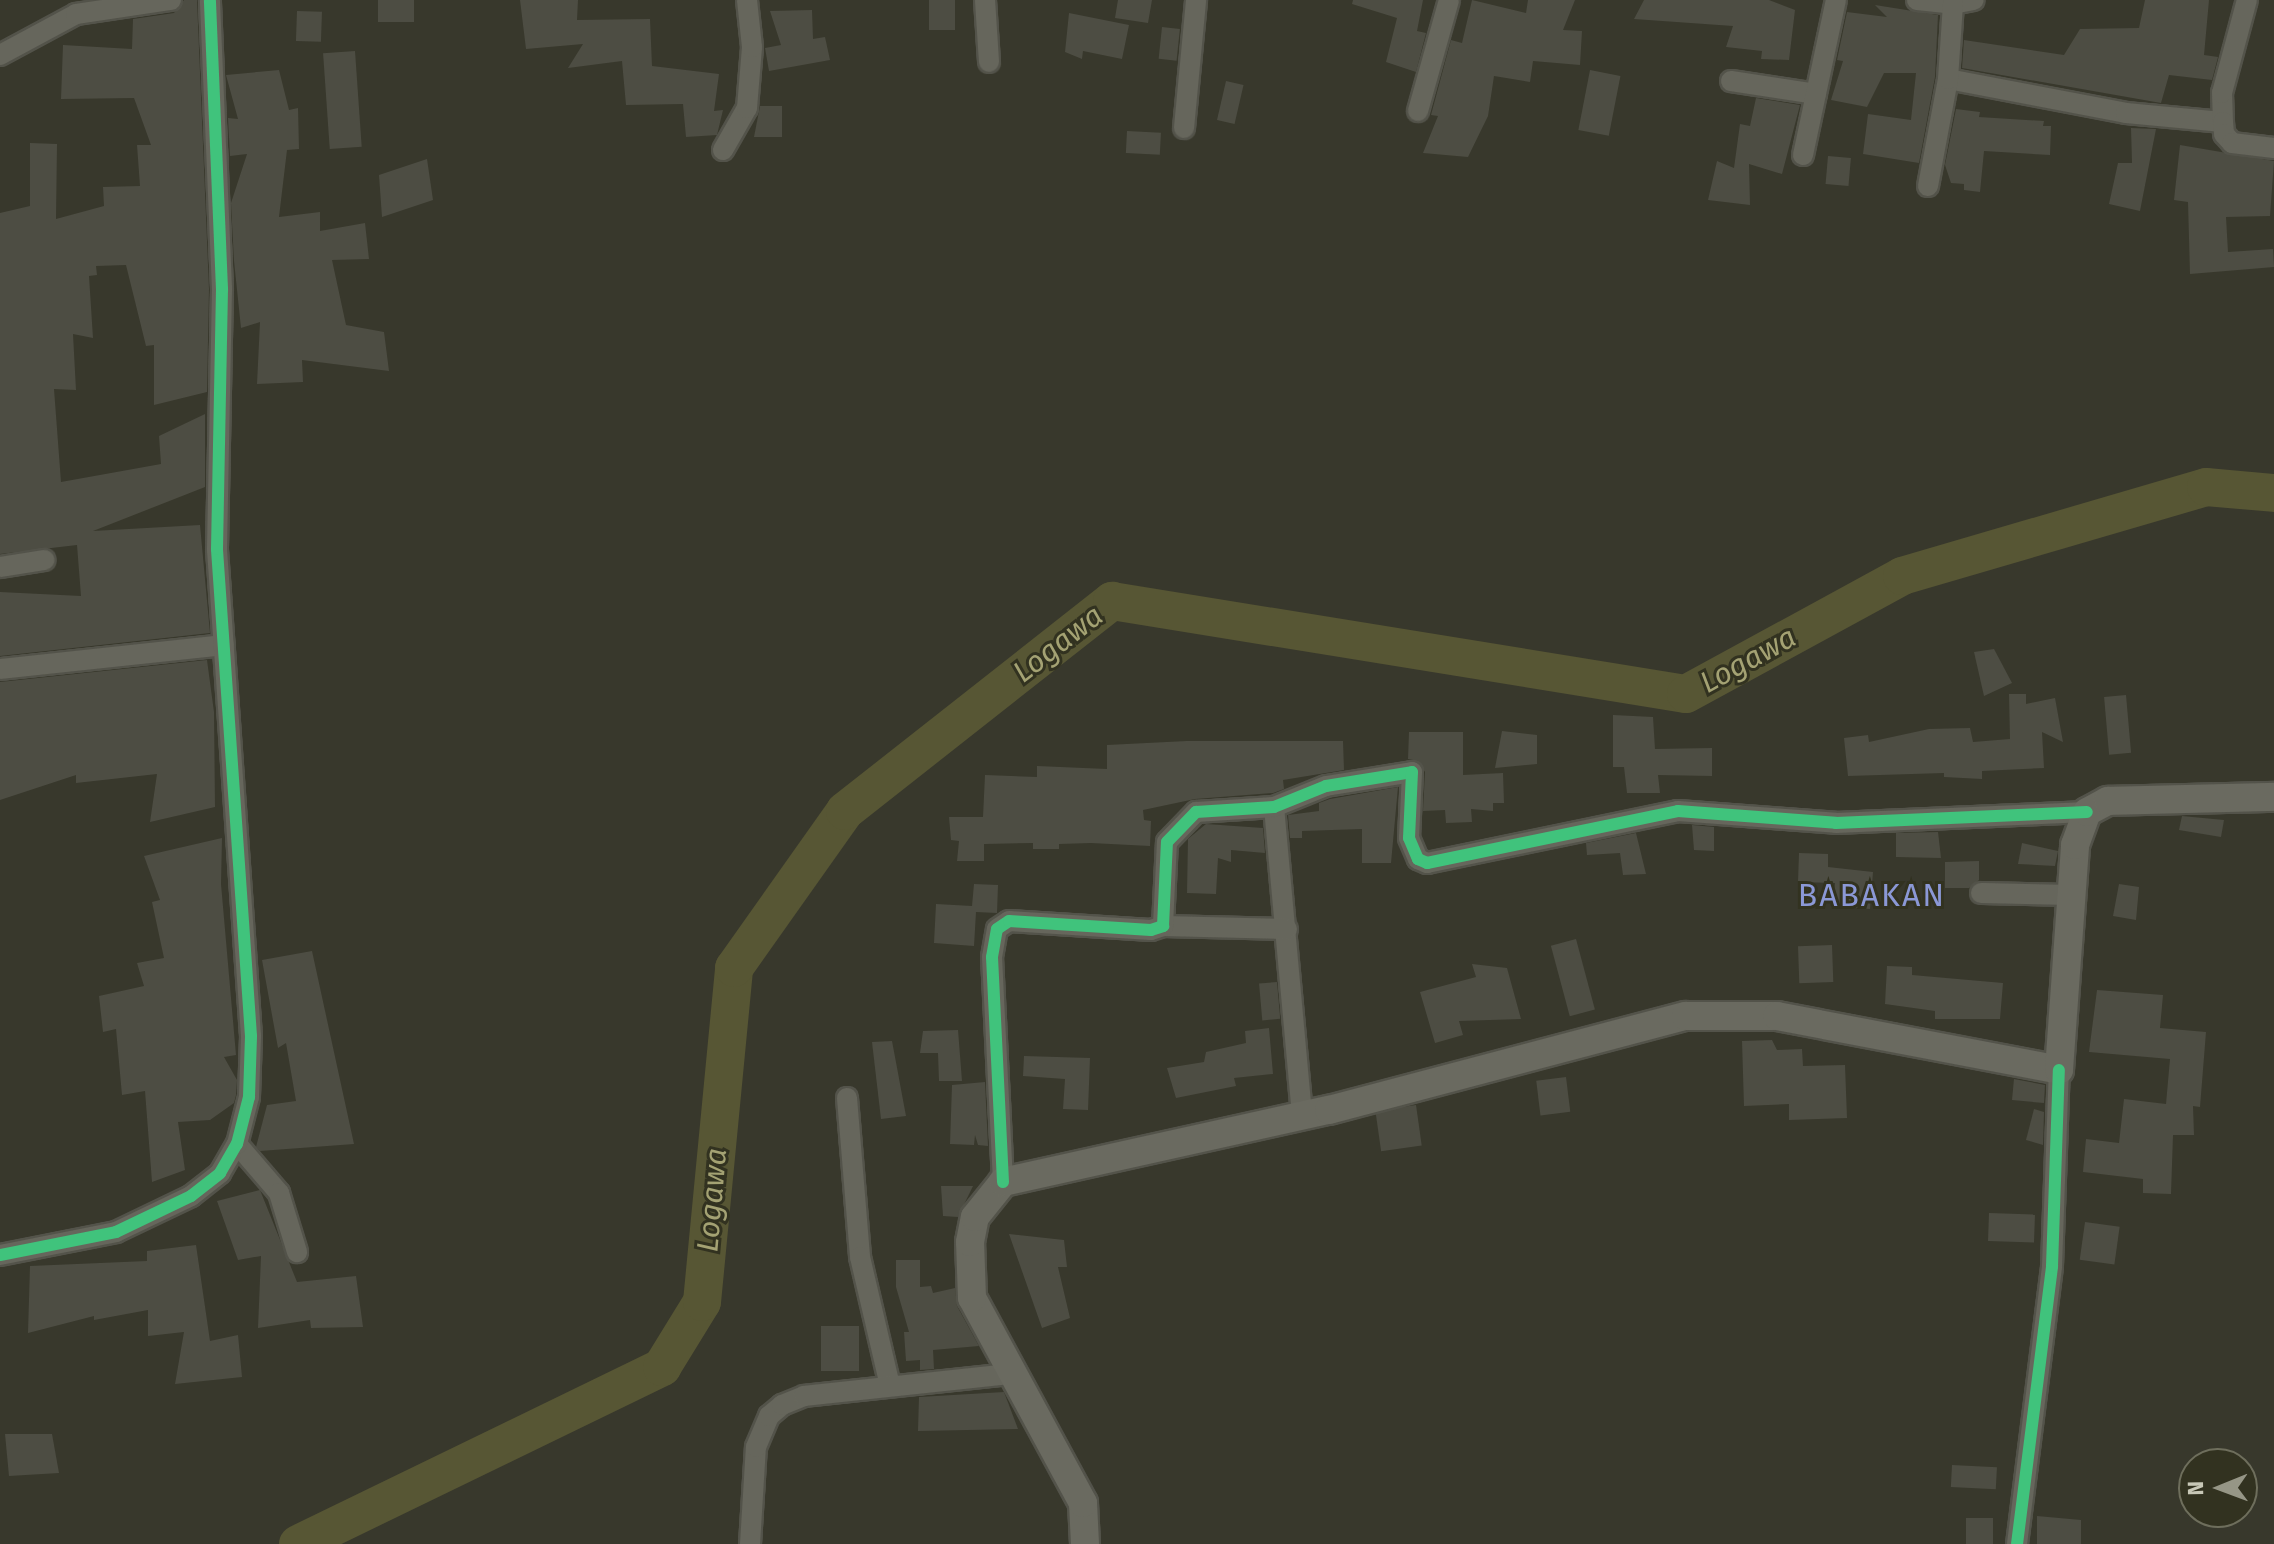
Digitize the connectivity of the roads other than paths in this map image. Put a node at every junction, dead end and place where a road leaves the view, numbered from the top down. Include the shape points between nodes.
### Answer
1 (171, 0) edge
2 (210, 0) edge
3 (747, 0) edge
4 (985, 0) edge
5 (1196, 0) edge
6 (1449, 0) edge
7 (1836, 0) edge
8 (1917, 0) edge
9 (1974, 0) edge
10 (2247, 0) edge
11 (1953, 4) junction
12 (0, 55) edge
13 (989, 62) dead end
14 (1948, 79) junction
15 (1731, 81) dead end
16 (1816, 94) junction
17 (1418, 111) dead end
18 (2223, 122) junction
19 (1184, 128) dead end
20 (2274, 148) edge
21 (723, 150) dead end
22 (1803, 155) dead end
23 (1928, 186) dead end
24 (44, 560) dead end
25 (0, 567) edge
26 (224, 645) junction
27 (0, 669) edge
28 (2274, 797) edge
29 (1274, 807) junction
30 (2087, 812) junction
31 (1981, 893) dead end
32 (2071, 895) junction
33 (1163, 926) junction
34 (1287, 929) junction
35 (2059, 1070) junction
36 (847, 1098) dead end
37 (1302, 1115) junction
38 (237, 1144) junction
39 (1003, 1182) junction
40 (297, 1252) dead end
41 (0, 1255) edge
42 (1009, 1374) junction
43 (890, 1386) junction
44 (750, 1544) edge
45 (1085, 1544) edge
46 (2017, 1544) edge

1 - 12 street via 76,14
2 - 26 street via 222,289 217,549
3 - 21 street via 752,47 747,108
4 - 13 street
5 - 19 street
6 - 17 street
7 - 16 street
8 - 11 street
9 - 11 street
10 - 18 street via 2222,93
11 - 14 street
14 - 18 street via 2126,113
14 - 23 street
15 - 16 street
16 - 22 street
18 - 20 street via 2232,143
24 - 25 street
26 - 27 street
26 - 38 street via 251,1036 249,1097
28 - 30 main road via 2108,801
29 - 30 street via 1326,786 1412,772 1409,838 1418,859 1427,863 1678,811 1836,823
29 - 33 street via 1196,812 1175,829 1167,842
29 - 34 street
30 - 32 main road via 2075,845
31 - 32 street
32 - 35 main road
33 - 34 street
33 - 39 street via 1151,930 1017,921 997,929 992,957
34 - 37 street
35 - 37 main road via 1777,1016 1721,1013 1632,1029
35 - 46 street via 2052,1266
36 - 43 street via 860,1257
37 - 39 main road
38 - 40 street via 279,1193
38 - 41 street via 220,1173 149,1219 116,1232
39 - 42 main road via 975,1217 969,1269 979,1318
42 - 43 street
42 - 45 main road via 1056,1447 1083,1503
43 - 44 street via 796,1397 769,1416 756,1447

